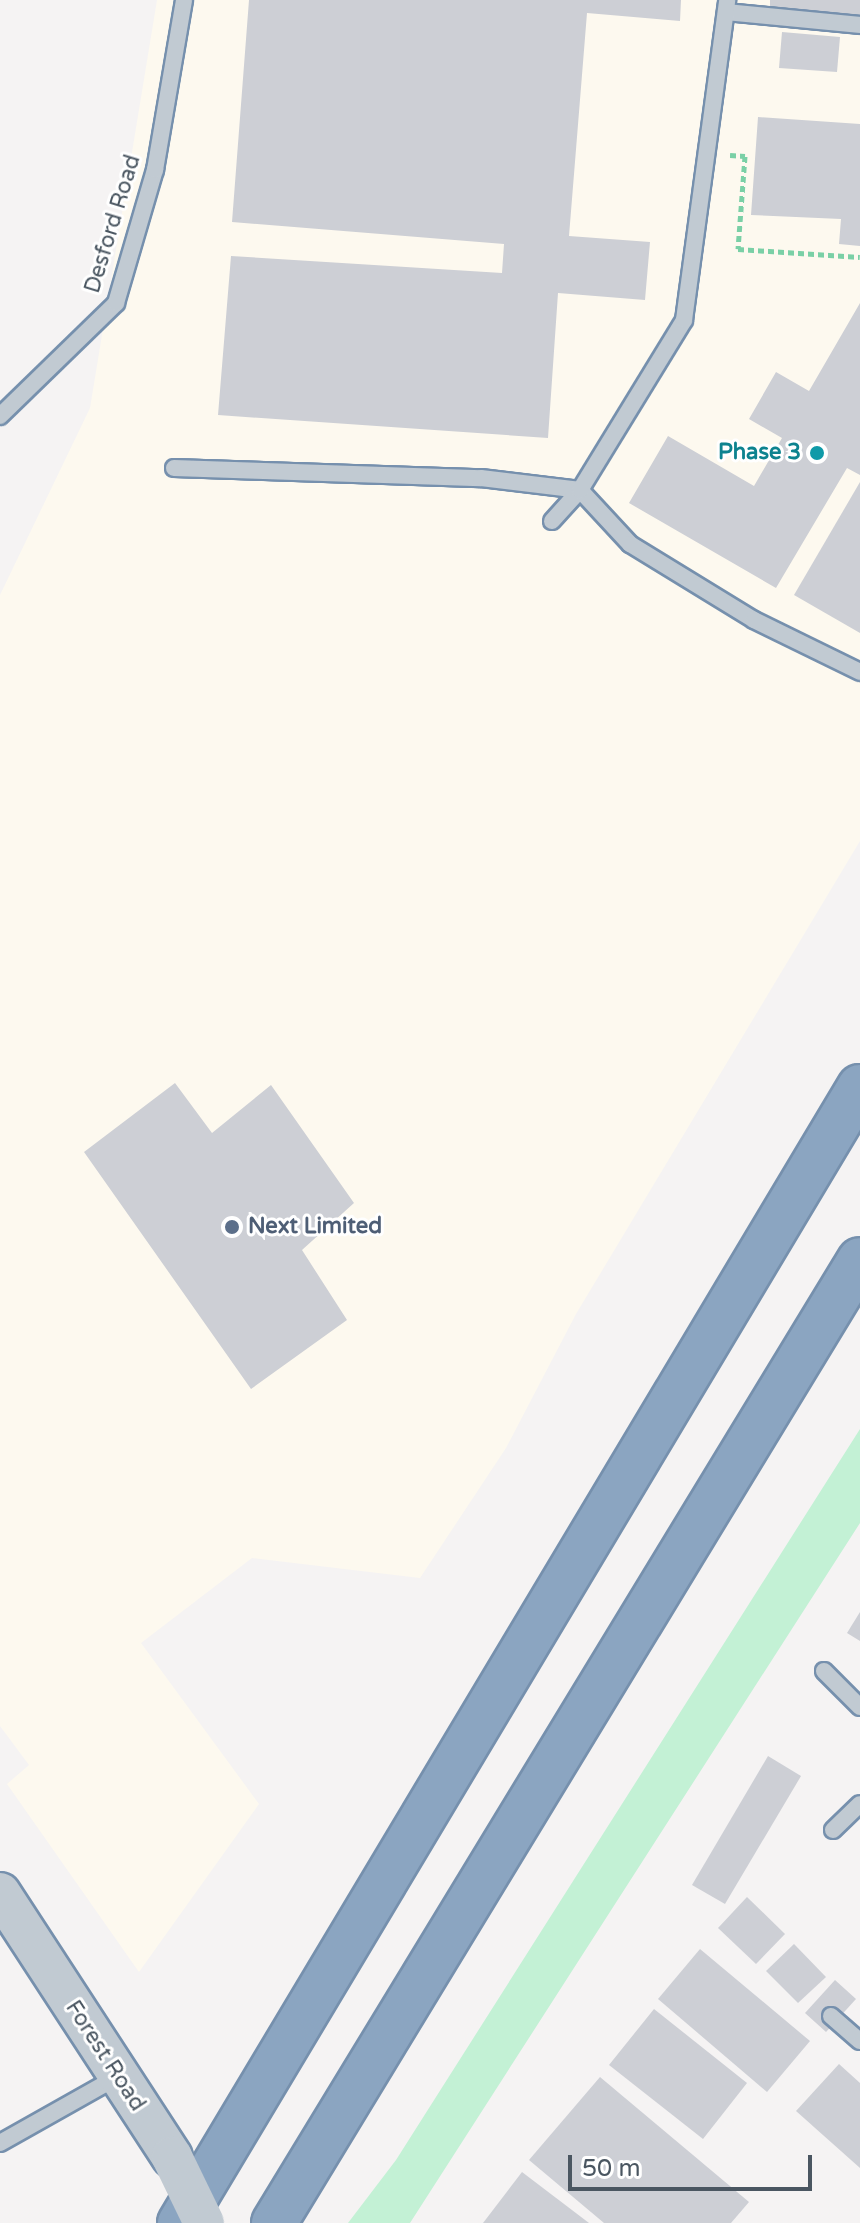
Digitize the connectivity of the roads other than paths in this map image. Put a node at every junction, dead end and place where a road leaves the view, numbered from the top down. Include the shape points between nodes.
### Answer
1 (184, 0) edge
2 (727, 6) edge
3 (860, 25) edge
4 (0, 416) edge
5 (174, 468) dead end
6 (580, 490) junction
7 (552, 521) dead end
8 (860, 672) edge
9 (860, 1087) edge
10 (860, 1260) edge
11 (824, 1671) dead end
12 (860, 1707) edge
13 (860, 1804) edge
14 (833, 1830) dead end
15 (0, 1893) edge
16 (831, 2016) dead end
17 (860, 2041) edge
18 (117, 2077) junction
19 (0, 2143) edge
20 (180, 2223) edge
21 (204, 2223) edge
22 (274, 2223) edge

1 - 4 lane, Desford Road via 155,170 116,303
2 - 3 lane
2 - 6 lane via 684,320
5 - 6 lane via 481,478
6 - 7 lane
6 - 8 lane via 630,544 754,620
9 - 20 highway
10 - 22 highway
11 - 12 lane
13 - 14 lane
15 - 18 street, Forest Road
16 - 17 lane
18 - 19 lane
18 - 21 street, Forest Road, bridge via 172,2157

